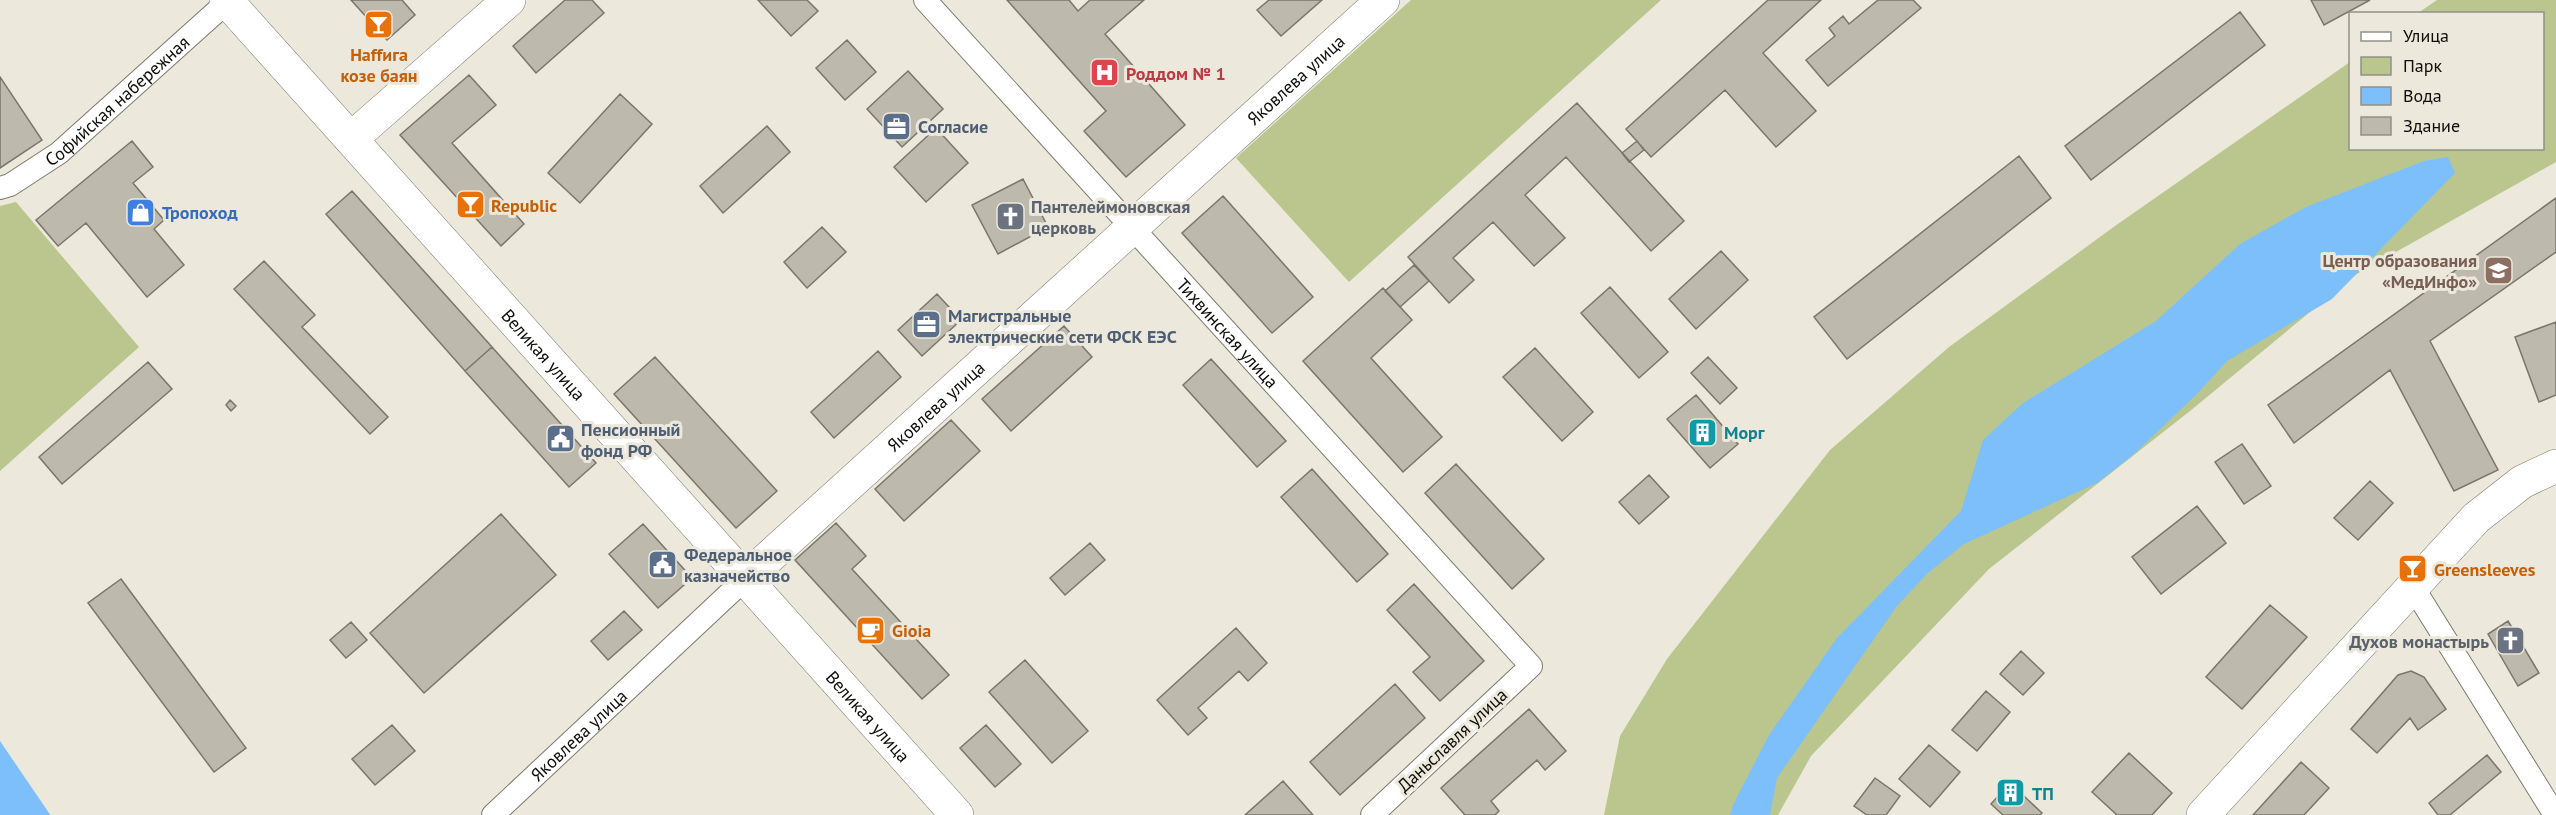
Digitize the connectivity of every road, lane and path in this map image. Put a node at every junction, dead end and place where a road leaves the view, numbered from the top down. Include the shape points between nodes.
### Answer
1 (509, 0) edge
2 (925, 0) edge
3 (1383, 0) edge
4 (227, 1) edge
5 (351, 139) junction
6 (0, 188) edge
7 (1133, 227) junction
8 (2556, 466) edge
9 (746, 578) junction
10 (2413, 587) junction
11 (1531, 666) joint
12 (493, 815) edge
13 (957, 815) edge
14 (1372, 815) edge
15 (2203, 815) edge
16 (2555, 815) edge

1 - 5 street
2 - 7 street, Тихвинская улица
3 - 7 street, Яковлева улица
4 - 5 street, Великая улица
4 - 6 street, Софийская набережная via 59,153
5 - 9 street, Великая улица
7 - 9 street, Яковлева улица
7 - 11 street, Тихвинская улица
8 - 10 street via 2522,482 2476,519
9 - 12 street, Яковлева улица
9 - 13 street, Великая улица
10 - 15 street
10 - 16 street
11 - 14 street, Даньславля улица

